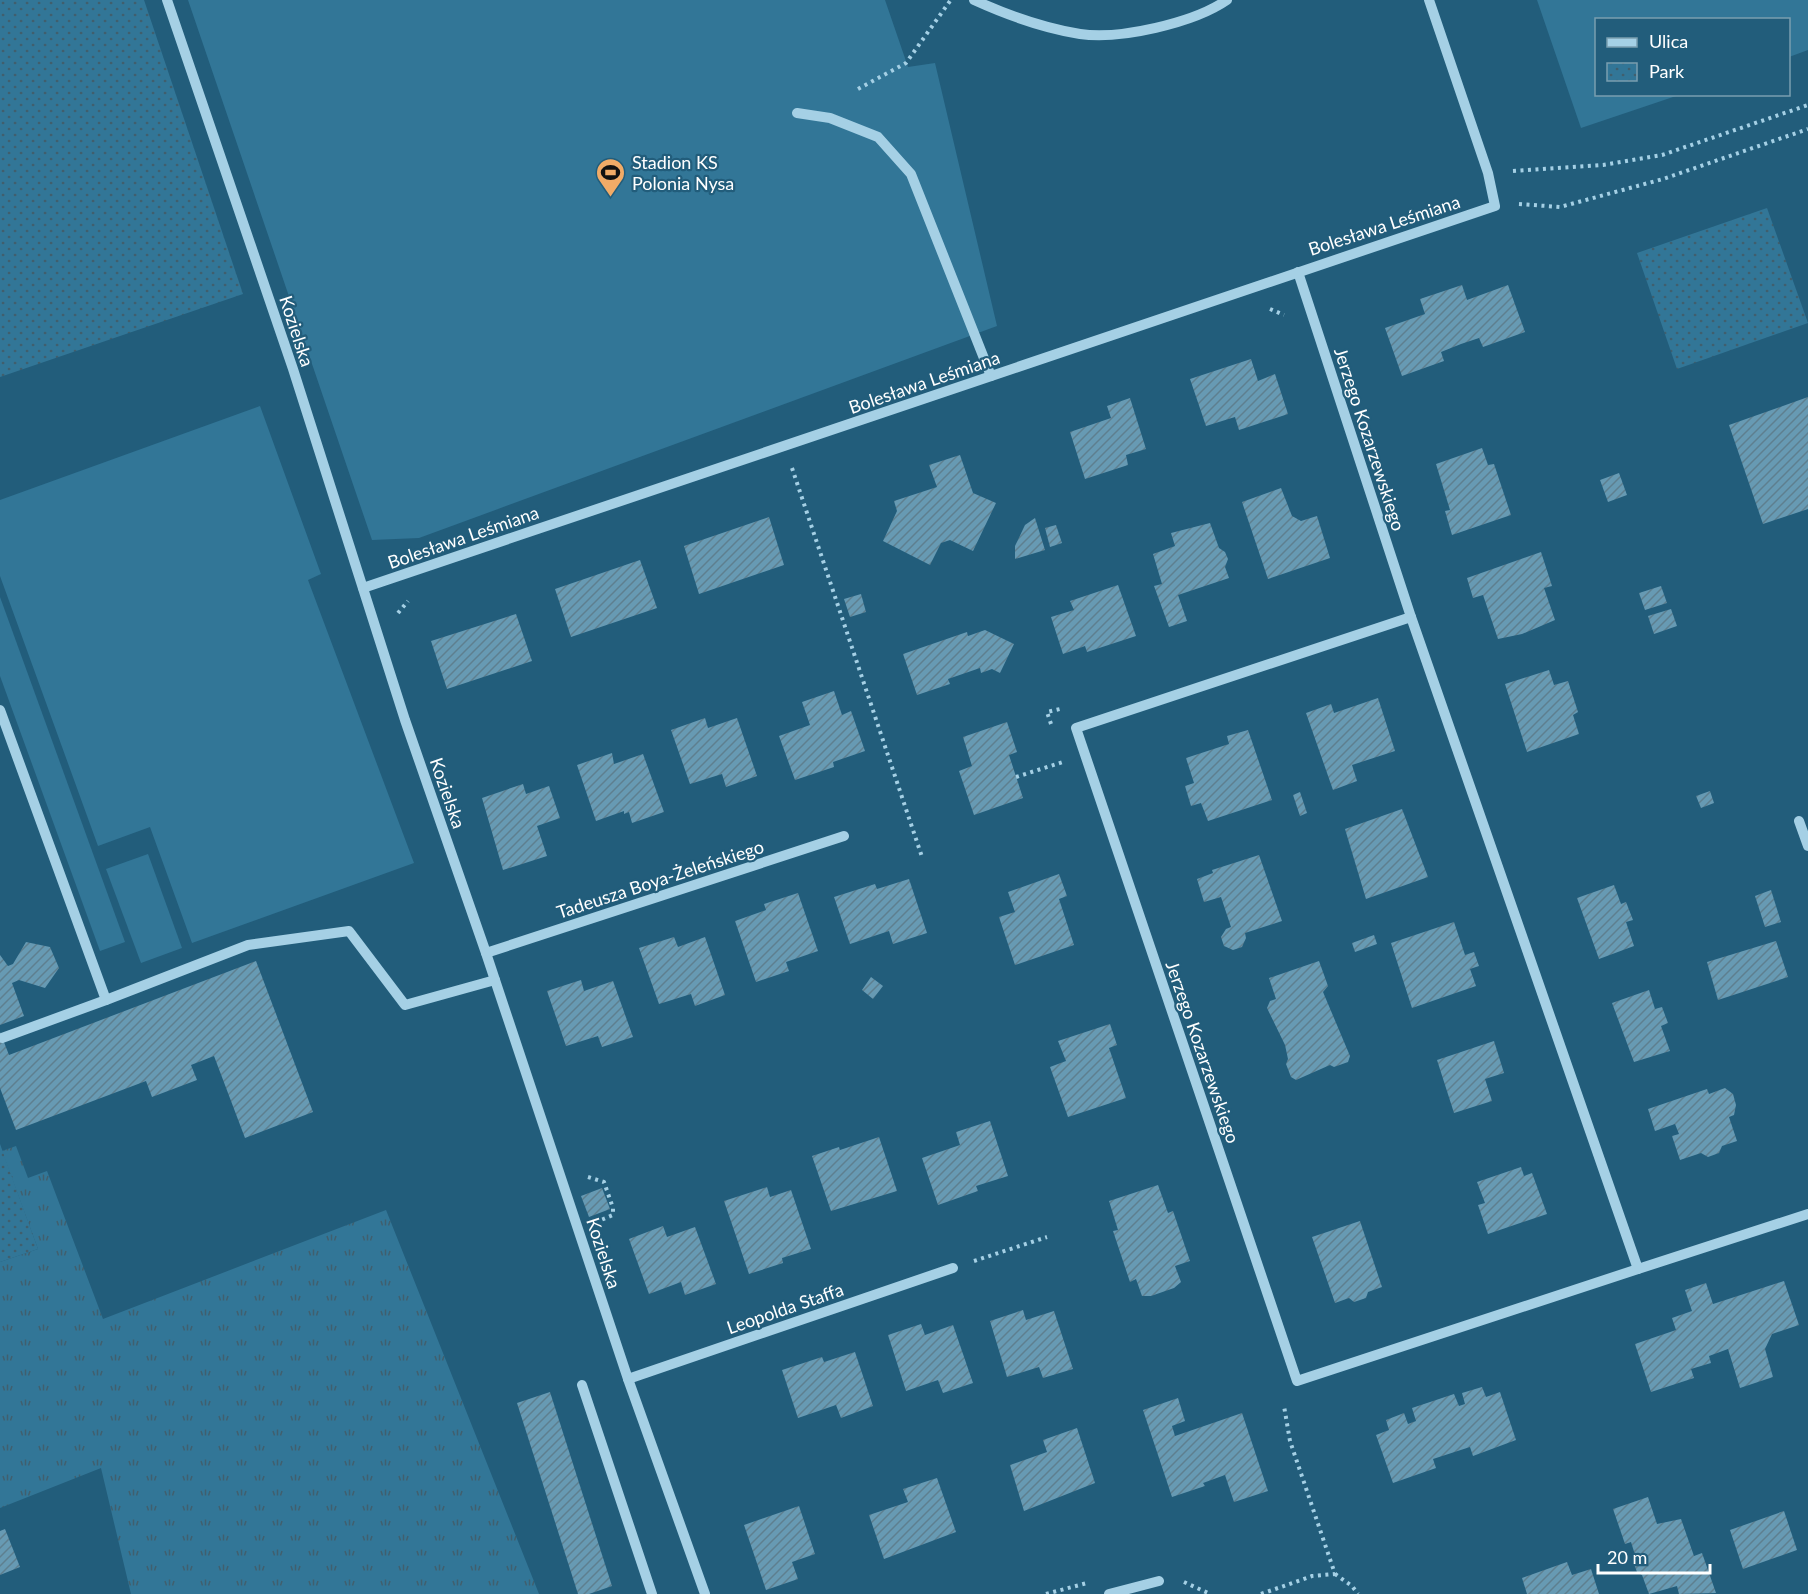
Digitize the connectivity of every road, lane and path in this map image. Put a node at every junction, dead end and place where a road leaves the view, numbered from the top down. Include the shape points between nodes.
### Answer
1 (167, 0) edge
2 (950, 0) edge
3 (974, 0) edge
4 (1227, 0) edge
5 (1429, 0) edge
6 (858, 89) dead end
7 (1808, 105) edge
8 (797, 113) dead end
9 (1808, 129) edge
10 (1488, 173) junction
11 (1495, 206) junction
12 (1298, 272) junction
13 (1267, 308) dead end
14 (1287, 317) dead end
15 (991, 376) junction
16 (803, 463) dead end
17 (792, 467) junction
18 (781, 470) dead end
19 (363, 588) junction
20 (413, 597) dead end
21 (1411, 617) junction
22 (396, 619) dead end
23 (1071, 705) dead end
24 (0, 710) edge
25 (1054, 732) dead end
26 (1061, 752) dead end
27 (1064, 761) junction
28 (1068, 773) dead end
29 (1016, 777) dead end
30 (1799, 821) dead end
31 (844, 836) dead end
32 (1808, 846) edge
33 (922, 857) dead end
34 (486, 953) junction
35 (495, 980) junction
36 (105, 999) junction
37 (3, 1038) dead end
38 (580, 1175) dead end
39 (1808, 1214) edge
40 (597, 1228) dead end
41 (1047, 1237) dead end
42 (953, 1268) joint
43 (1638, 1269) junction
44 (628, 1379) junction
45 (582, 1385) dead end
46 (1280, 1395) dead end
47 (1295, 1402) dead end
48 (1284, 1406) junction
49 (1335, 1574) junction
50 (1159, 1581) dead end
51 (652, 1594) edge
52 (705, 1594) edge
53 (1109, 1594) edge
54 (1261, 1594) edge
55 (1358, 1594) edge

1 - 19 street, Kozielska
2 - 6 path via 906,63
3 - 4 street via 1036,24 1082,34 1129,32 1178,22
5 - 10 street
7 - 10 path via 1662,155 1603,165
8 - 15 street via 830,118 878,137 911,174
9 - 11 path via 1663,179 1560,207
10 - 11 street
11 - 12 street, Bolesława Leśmiana
12 - 15 street, Bolesława Leśmiana
12 - 21 street, Jerzego Kozarzewskiego
13 - 14 path
15 - 19 street, Bolesława Leśmiana
16 - 17 path
17 - 18 path
17 - 33 path
19 - 34 street, Kozielska
20 - 22 path via 398,611
21 - 43 street, Jerzego Kozarzewskiego
21 - 43 street, Jerzego Kozarzewskiego via 1076,728 1297,1381
23 - 25 path via 1047,712
24 - 36 street
26 - 27 path
27 - 28 path
27 - 29 path
30 - 32 street
31 - 34 street, Tadeusza Boya-Żeleńskiego
34 - 35 street, Kozielska
35 - 36 street via 405,1005 349,931 248,945
35 - 44 street, Kozielska
36 - 37 street
38 - 40 path via 604,1182 613,1208 613,1215 598,1221
39 - 43 street, Jerzego Kozarzewskiego
41 - 42 path
42 - 44 street, Leopolda Staffa
44 - 52 street, Kozielska
45 - 51 street
46 - 48 path
47 - 48 path
48 - 49 path via 1290,1441
49 - 54 path via 1312,1576
49 - 55 path
50 - 53 street

